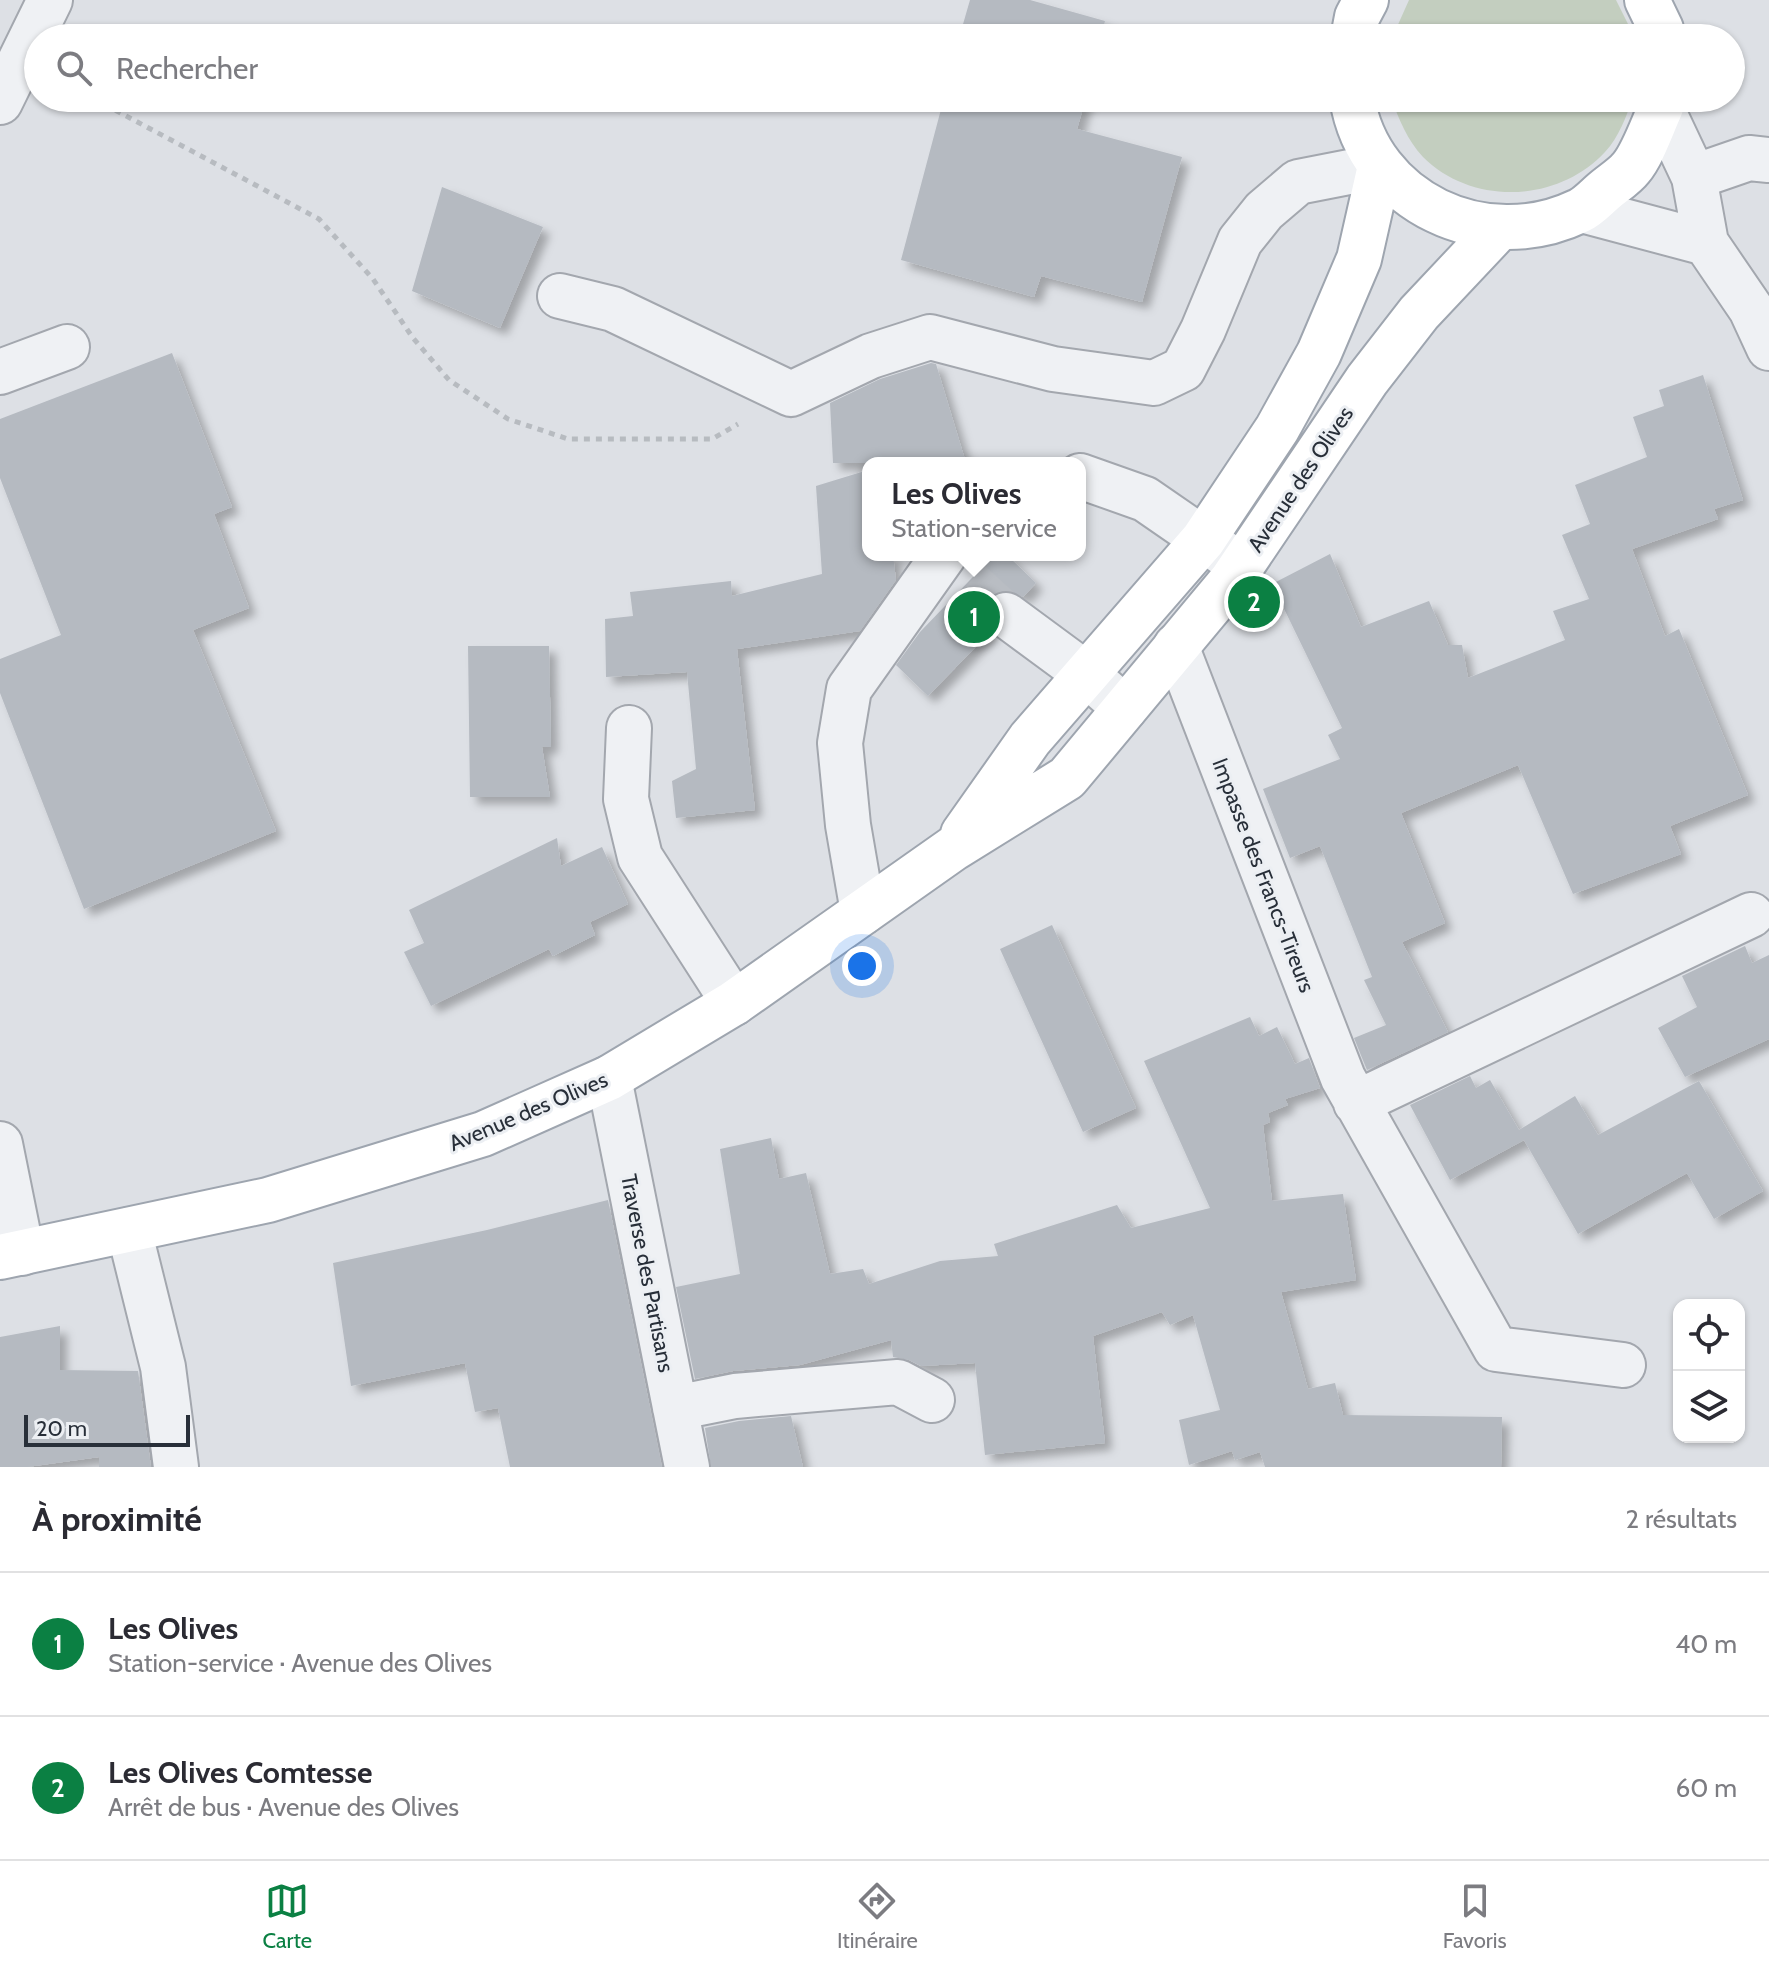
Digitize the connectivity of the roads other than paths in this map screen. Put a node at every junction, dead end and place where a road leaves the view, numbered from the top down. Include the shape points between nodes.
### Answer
1 (50, 0) edge
2 (1366, 0) edge
3 (38, 24) edge
4 (1356, 24) edge
5 (24, 53) edge
6 (0, 102) edge
7 (1355, 112) edge
8 (1658, 112) edge
9 (1666, 112) edge
10 (1769, 160) edge
11 (1380, 166) junction
12 (1694, 177) junction
13 (1582, 210) junction
14 (1499, 228) junction
15 (1706, 243) junction
16 (560, 296) dead end
17 (67, 347) dead end
18 (1769, 348) edge
19 (0, 372) edge
20 (1086, 478) edge
21 (1203, 540) junction
22 (953, 564) edge
23 (1242, 566) junction
24 (1006, 615) tunnel mouth
25 (1176, 646) junction
26 (1086, 674) junction
27 (1125, 708) junction
28 (629, 728) dead end
29 (954, 848) junction
30 (863, 912) junction
31 (1751, 915) dead end
32 (734, 1003) junction
33 (609, 1078) junction
34 (1356, 1103) junction
35 (0, 1144) edge
36 (129, 1230) junction
37 (11, 1255) edge
38 (1623, 1365) dead end
39 (932, 1400) dead end
40 (675, 1408) junction
41 (176, 1467) edge
42 (687, 1467) edge

1 - 3 street
2 - 4 main road
5 - 6 street
7 - 11 main road
8 - 13 main road via 1633,167
9 - 12 street
10 - 12 street via 1749,158
11 - 14 main road via 1413,199 1454,220
11 - 16 street via 1298,182 1264,211 1240,241 1183,369 1154,383 1053,369 930,337 871,356 791,394 613,309
11 - 21 main road, Avenue des Olives via 1359,259 1319,353 1277,429
12 - 15 street
13 - 14 main road via 1542,225
13 - 15 street
14 - 23 main road, Avenue des Olives via 1419,313 1367,380
15 - 18 street via 1751,309
17 - 19 street
20 - 21 street via 1145,499
21 - 23 street
21 - 26 main road, Avenue des Olives
22 - 30 street via 849,689 840,743
23 - 25 main road, Avenue des Olives
24 - 26 street
25 - 27 main road, Avenue des Olives
25 - 34 street, Impasse des Francs-Tireurs
26 - 27 street
26 - 29 main road, Avenue des Olives via 1030,739
27 - 29 main road, Avenue des Olives via 1067,778
28 - 32 street via 626,799 640,857
29 - 30 main road, Avenue des Olives
30 - 32 main road, Avenue des Olives
31 - 34 street
32 - 33 main road, Avenue des Olives
33 - 36 main road, Avenue des Olives via 483,1134 268,1200
33 - 40 street, Traverse des Partisans
34 - 38 street, Impasse des Francs-Tireurs via 1496,1349
35 - 37 street
36 - 37 main road, Avenue des Olives
36 - 41 street via 163,1367
39 - 40 street via 898,1382 735,1396
40 - 42 street, Traverse des Partisans

